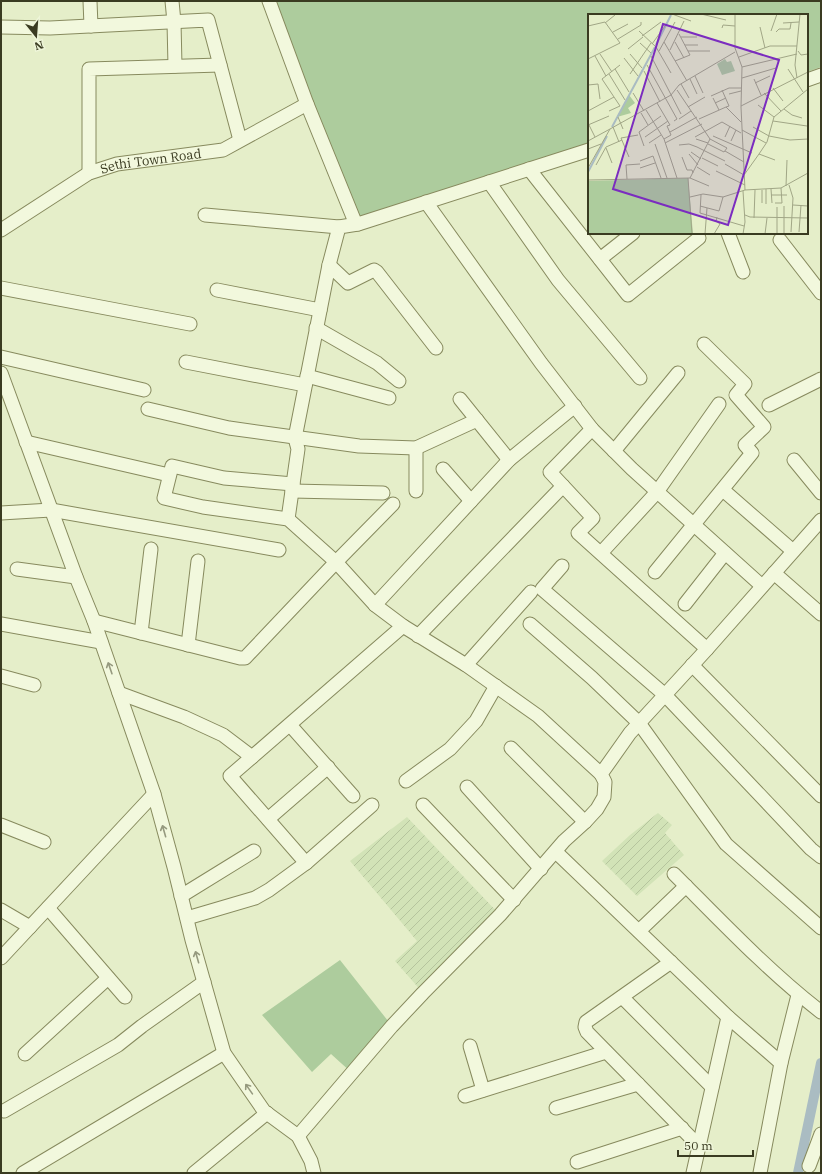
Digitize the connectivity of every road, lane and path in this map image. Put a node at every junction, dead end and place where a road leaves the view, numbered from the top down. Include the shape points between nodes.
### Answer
1 (90, 1) edge
2 (172, 1) edge
3 (269, 1) edge
4 (174, 22) junction
5 (91, 26) junction
6 (1, 27) edge
7 (220, 65) junction
8 (175, 66) junction
9 (821, 75) edge
10 (808, 80) edge
11 (307, 104) junction
12 (240, 140) junction
13 (588, 150) edge
14 (530, 169) junction
15 (89, 172) junction
16 (489, 182) junction
17 (426, 202) junction
18 (205, 215) dead end
19 (358, 224) junction
20 (339, 227) junction
21 (1, 230) edge
22 (632, 234) edge
23 (728, 234) edge
24 (699, 238) dead end
25 (780, 240) dead end
26 (600, 259) junction
27 (329, 265) junction
28 (743, 272) dead end
29 (1, 288) edge
30 (216, 290) dead end
31 (821, 293) edge
32 (320, 310) junction
33 (190, 324) dead end
34 (316, 328) junction
35 (704, 344) dead end
36 (436, 348) dead end
37 (1, 357) edge
38 (186, 362) dead end
39 (1, 373) edge
40 (678, 373) dead end
41 (640, 378) dead end
42 (821, 379) edge
43 (306, 380) junction
44 (399, 381) dead end
45 (144, 390) dead end
46 (389, 398) dead end
47 (460, 399) dead end
48 (719, 404) dead end
49 (769, 405) dead end
50 (575, 406) junction
51 (148, 409) dead end
52 (477, 420) junction
53 (592, 429) junction
54 (295, 438) junction
55 (26, 442) junction
56 (416, 448) junction
57 (614, 451) junction
58 (509, 460) junction
59 (794, 460) dead end
60 (443, 469) dead end
61 (169, 475) junction
62 (563, 486) junction
63 (292, 488) junction
64 (723, 490) junction
65 (416, 491) dead end
66 (657, 492) junction
67 (384, 493) dead end
68 (821, 493) edge
69 (471, 501) junction
70 (393, 504) dead end
71 (51, 510) junction
72 (1, 512) edge
73 (288, 519) junction
74 (821, 520) edge
75 (694, 525) junction
76 (151, 549) dead end
77 (279, 550) dead end
78 (793, 552) junction
79 (725, 553) junction
80 (601, 554) junction
81 (198, 562) dead end
82 (336, 562) junction
83 (562, 566) dead end
84 (17, 569) dead end
85 (655, 572) dead end
86 (774, 573) junction
87 (76, 577) junction
88 (762, 586) junction
89 (531, 592) dead end
90 (684, 604) dead end
91 (375, 605) junction
92 (821, 614) edge
93 (94, 621) junction
94 (1, 624) edge
95 (530, 624) dead end
96 (403, 626) junction
97 (140, 633) junction
98 (418, 636) junction
99 (100, 642) junction
100 (188, 645) junction
101 (706, 649) junction
102 (466, 665) junction
103 (692, 665) junction
104 (1, 676) edge
105 (34, 685) dead end
106 (496, 686) junction
107 (118, 693) junction
108 (665, 695) junction
109 (639, 723) junction
110 (290, 725) junction
111 (511, 748) dead end
112 (252, 757) junction
113 (328, 768) junction
114 (601, 774) junction
115 (406, 781) dead end
116 (467, 787) dead end
117 (154, 794) junction
118 (353, 796) dead end
119 (821, 796) edge
120 (372, 805) dead end
121 (423, 805) dead end
122 (268, 819) junction
123 (585, 822) junction
124 (1, 825) edge
125 (44, 842) dead end
126 (254, 851) dead end
127 (556, 852) junction
128 (821, 858) edge
129 (306, 863) junction
130 (541, 869) junction
131 (674, 874) dead end
132 (686, 886) junction
133 (181, 896) junction
134 (514, 900) junction
135 (48, 908) junction
136 (1, 910) edge
137 (187, 918) junction
138 (30, 926) junction
139 (821, 928) edge
140 (639, 931) junction
141 (1, 958) edge
142 (671, 962) junction
143 (108, 978) junction
144 (204, 982) junction
145 (798, 994) junction
146 (125, 997) dead end
147 (622, 997) junction
148 (821, 1012) edge
149 (728, 1017) junction
150 (470, 1046) dead end
151 (606, 1052) junction
152 (224, 1053) junction
153 (25, 1054) dead end
154 (780, 1063) junction
155 (638, 1084) junction
156 (712, 1087) junction
157 (484, 1090) junction
158 (465, 1096) dead end
159 (556, 1108) dead end
160 (4, 1111) dead end
161 (267, 1112) junction
162 (682, 1128) junction
163 (821, 1134) edge
164 (298, 1136) junction
165 (699, 1146) junction
166 (577, 1162) dead end
167 (809, 1166) dead end
168 (23, 1173) edge
169 (194, 1173) edge
170 (314, 1173) edge
171 (693, 1173) edge
172 (760, 1173) edge

1 - 5 street
2 - 4 street
3 - 11 street
4 - 5 street
4 - 7 street via 208,20
4 - 8 street
5 - 6 street
7 - 8 street
7 - 12 street
8 - 15 street via 89,69
9 - 10 street
11 - 12 street, Sethi Town Road
11 - 19 street
12 - 15 street, Sethi Town Road via 223,150 117,164
13 - 14 street
14 - 16 street
14 - 26 street
15 - 21 street, Sethi Town Road
16 - 17 street
16 - 41 street via 558,280
17 - 19 street
17 - 50 street via 541,363
18 - 20 street
19 - 20 street
20 - 27 street
22 - 26 street
23 - 28 street
24 - 26 street via 628,295
25 - 31 street
27 - 32 street
27 - 36 street via 348,283 374,270 377,272
29 - 33 street
30 - 32 street
32 - 34 street
34 - 43 street
34 - 44 street via 377,363
35 - 64 street via 746,384 736,395 764,427 745,445 752,454
37 - 45 street
38 - 43 street
39 - 55 street
40 - 57 street
42 - 49 street
43 - 46 street
43 - 54 street
47 - 52 street
48 - 66 street
50 - 53 street
50 - 58 street
51 - 54 street via 230,428
52 - 56 street
52 - 58 street
53 - 57 street
53 - 62 street via 550,472
54 - 56 street via 359,446
54 - 63 street via 298,449
55 - 61 street
55 - 71 street
56 - 65 street
57 - 66 street
58 - 69 street
59 - 68 street
60 - 69 street
61 - 63 street via 172,466 224,478
61 - 73 street via 164,498 203,508
62 - 80 street via 592,518 578,533
62 - 98 street
63 - 67 street
63 - 73 street
64 - 75 street
64 - 78 street
66 - 75 street
66 - 80 street
69 - 91 street
70 - 82 street
71 - 72 street
71 - 77 street
71 - 87 street
73 - 82 street
74 - 78 street
75 - 79 street
75 - 85 street
76 - 97 street
78 - 86 street
79 - 88 street
79 - 90 street
80 - 101 street
81 - 100 street
82 - 91 street
82 - 100 street via 245,658
83 - 108 street via 542,589
84 - 87 street
86 - 88 street
86 - 92 street
87 - 93 street
88 - 101 street
89 - 102 street
91 - 96 street
93 - 97 street
93 - 99 street
94 - 99 street
95 - 109 street
96 - 98 street
96 - 110 street
97 - 100 street
98 - 102 street
107 -> 99 street
101 - 103 street
102 - 106 street
103 - 108 street
103 - 119 street
104 - 105 street
106 - 114 street via 538,716
106 - 115 street via 476,721 450,749
107 - 112 street via 184,717 223,735
107 - 117 street
108 - 109 street
108 - 128 street
109 - 114 street
109 - 139 street via 726,844
110 - 112 street
110 - 113 street
111 - 123 street
112 - 122 street via 230,776
113 - 118 street
113 - 122 street
114 - 123 street via 605,782 604,797
116 - 130 street
133 -> 117 street
117 - 135 street
120 - 129 street
121 - 134 street
122 - 129 street
123 - 127 street
124 - 125 street
126 - 133 street
127 - 130 street
127 - 140 street
129 - 137 street via 255,898
130 - 134 street
131 - 132 street
132 - 140 street
132 - 145 street
133 - 137 street
134 - 164 street via 392,1026
135 - 138 street
135 - 143 street
136 - 138 street
144 -> 137 street
138 - 141 street
140 - 142 street
142 - 147 street
142 - 149 street
143 - 146 street
143 - 153 street
144 - 152 street
144 - 160 street via 118,1045
145 - 148 street
145 - 154 street
147 - 151 street via 586,1022 587,1032
147 - 156 street
149 - 154 street
149 - 156 street
150 - 157 street
151 - 155 street
151 - 157 street
161 -> 152 street
152 - 168 street
154 - 172 street
155 - 159 street
155 - 162 street
156 - 165 street
157 - 158 street
161 - 164 street
161 - 169 street
162 - 165 street
162 - 166 street
163 - 167 street
164 - 170 street via 311,1161
165 - 171 street

